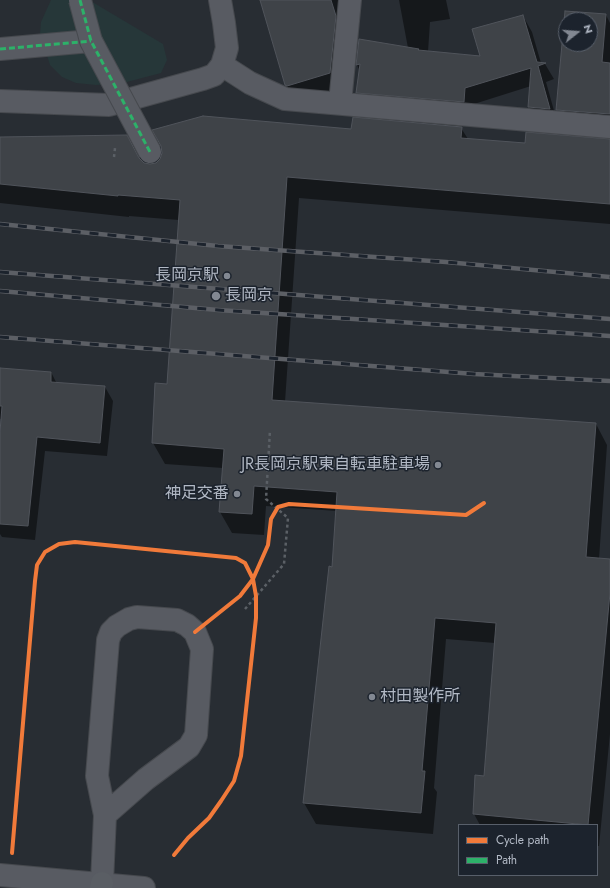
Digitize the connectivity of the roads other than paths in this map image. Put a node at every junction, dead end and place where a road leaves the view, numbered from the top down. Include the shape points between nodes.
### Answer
1 (80, 0) edge
2 (220, 0) edge
3 (350, 0) edge
4 (91, 41) junction
5 (0, 49) edge
6 (222, 65) junction
7 (0, 100) edge
8 (340, 103) junction
9 (610, 127) edge
10 (150, 152) dead end
11 (105, 815) junction
12 (0, 875) edge
13 (102, 886) edge
14 (144, 888) edge

1 - 4 street, bridge
2 - 6 street via 227,48
3 - 8 street
4 - 5 street
4 - 10 street, bridge
6 - 7 street via 214,75 203,79 109,105
6 - 8 street via 250,83 285,99
8 - 9 street
11 - 11 street via 97,776 108,640 111,632 129,619 136,617 177,620 196,632 202,649 196,735 189,747 146,779
11 - 13 street
12 - 13 street
13 - 14 street

